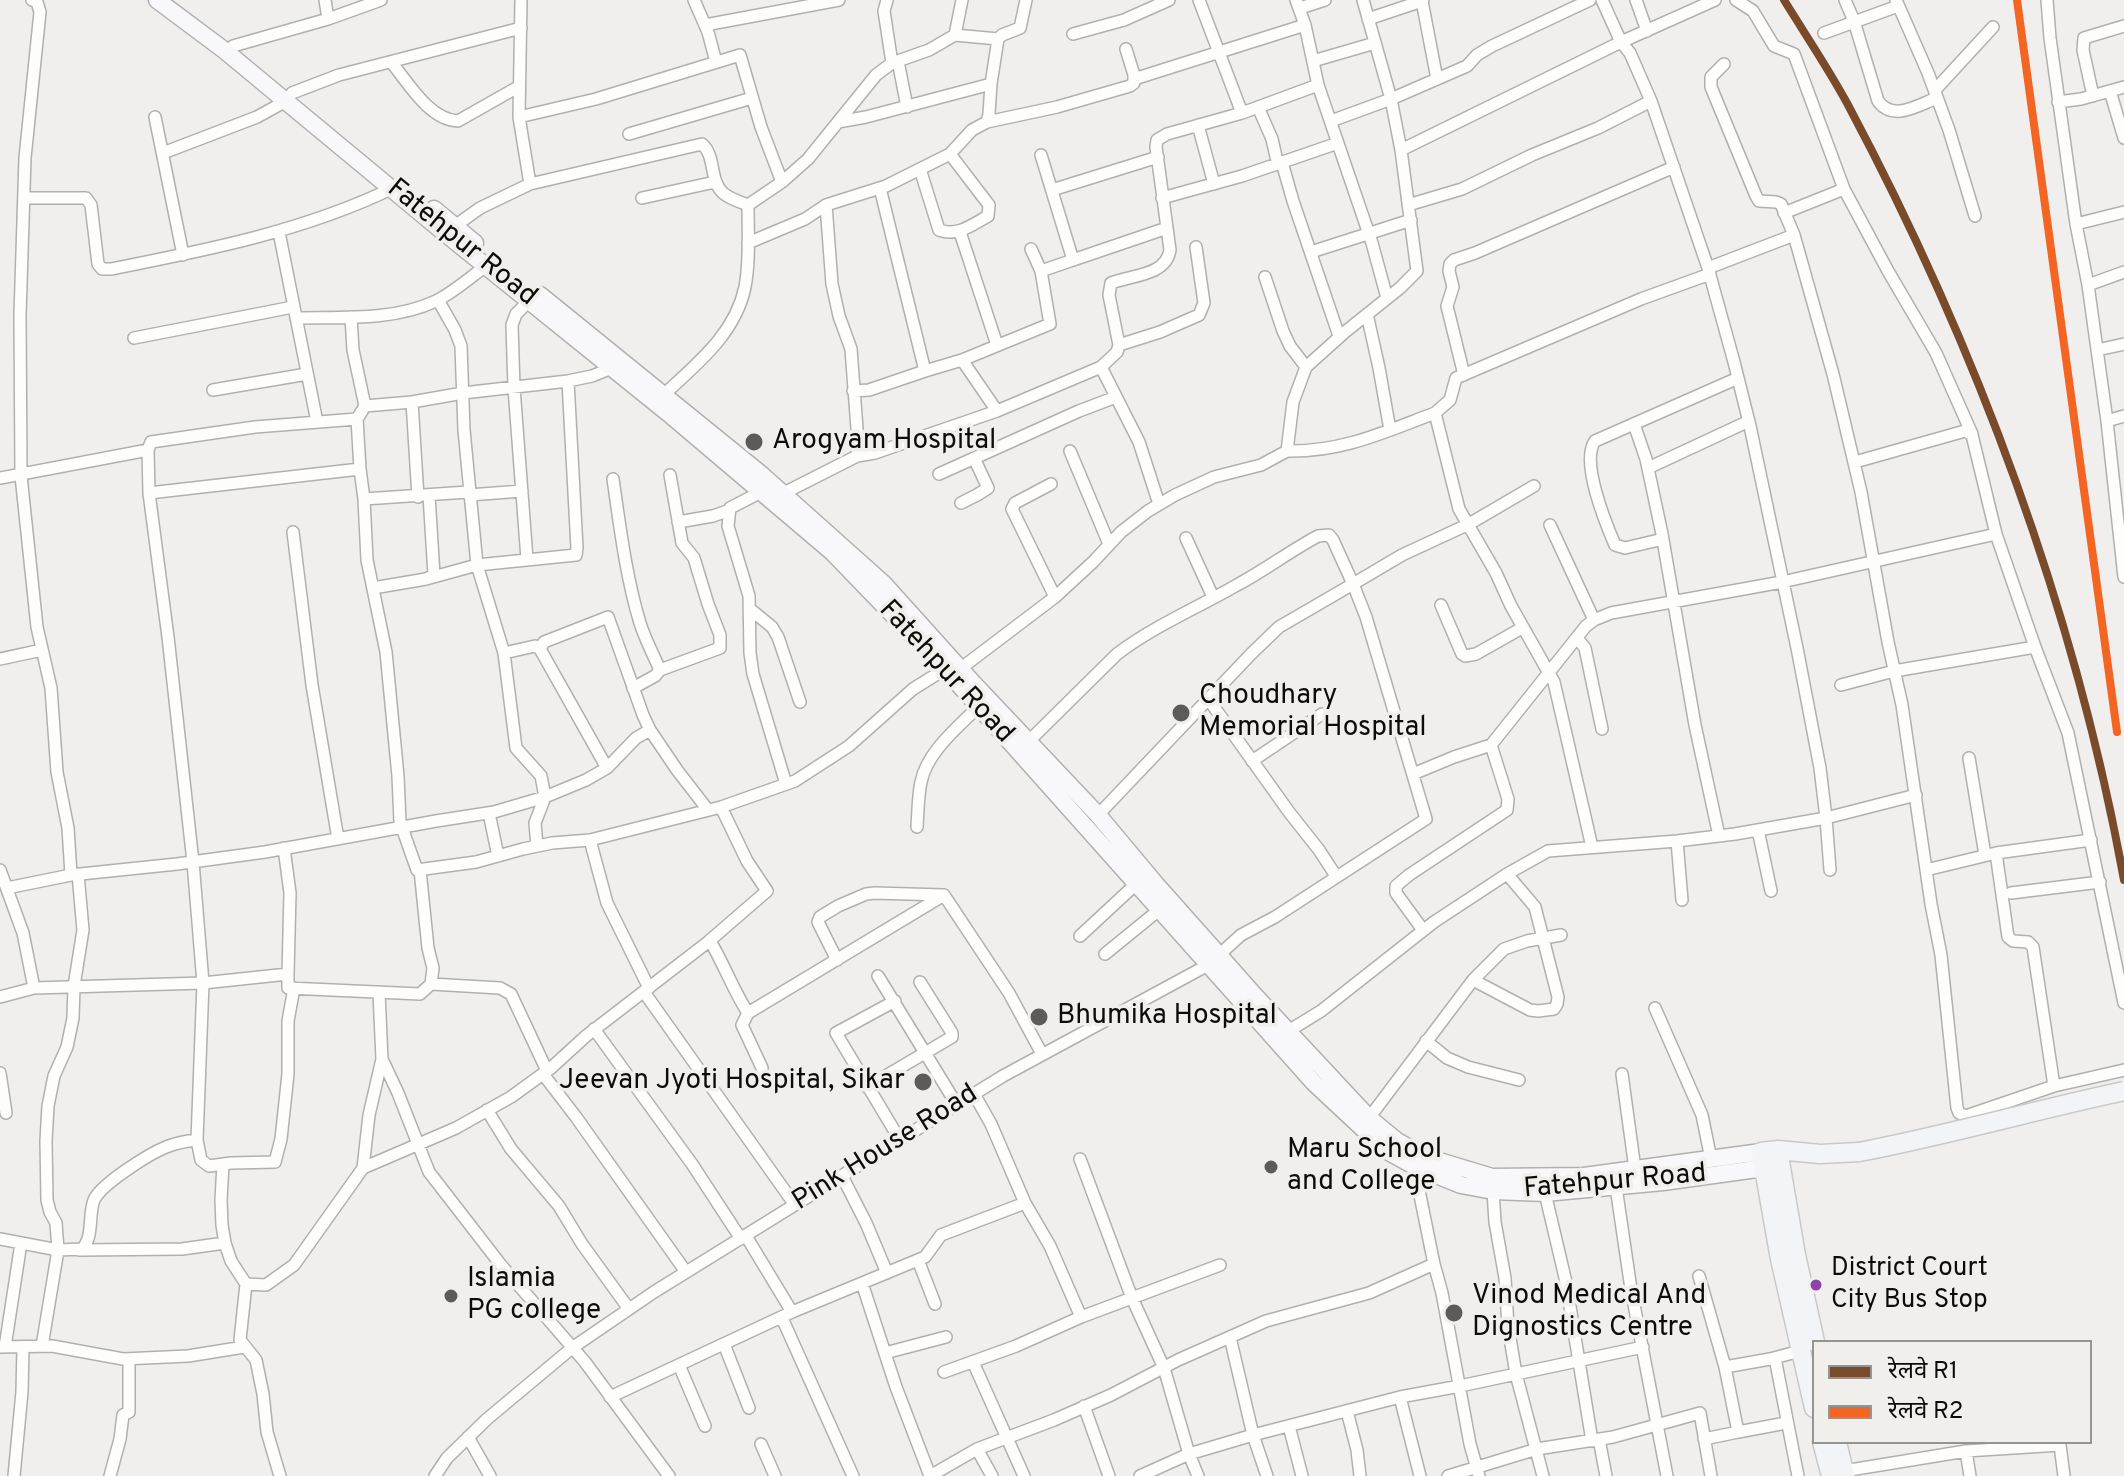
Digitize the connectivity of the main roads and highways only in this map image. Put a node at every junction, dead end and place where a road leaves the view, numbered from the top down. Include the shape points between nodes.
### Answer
1 (2124, 1091) edge
2 (1808, 1347) edge
3 (1812, 1388) edge
4 (1823, 1444) edge
5 (1837, 1444) edge
6 (1840, 1474) edge

1 - 2 main road, bridge via 1934,1138 1859,1152 1771,1159 1796,1255
2 - 3 main road
4 - 6 main road
5 - 6 main road

